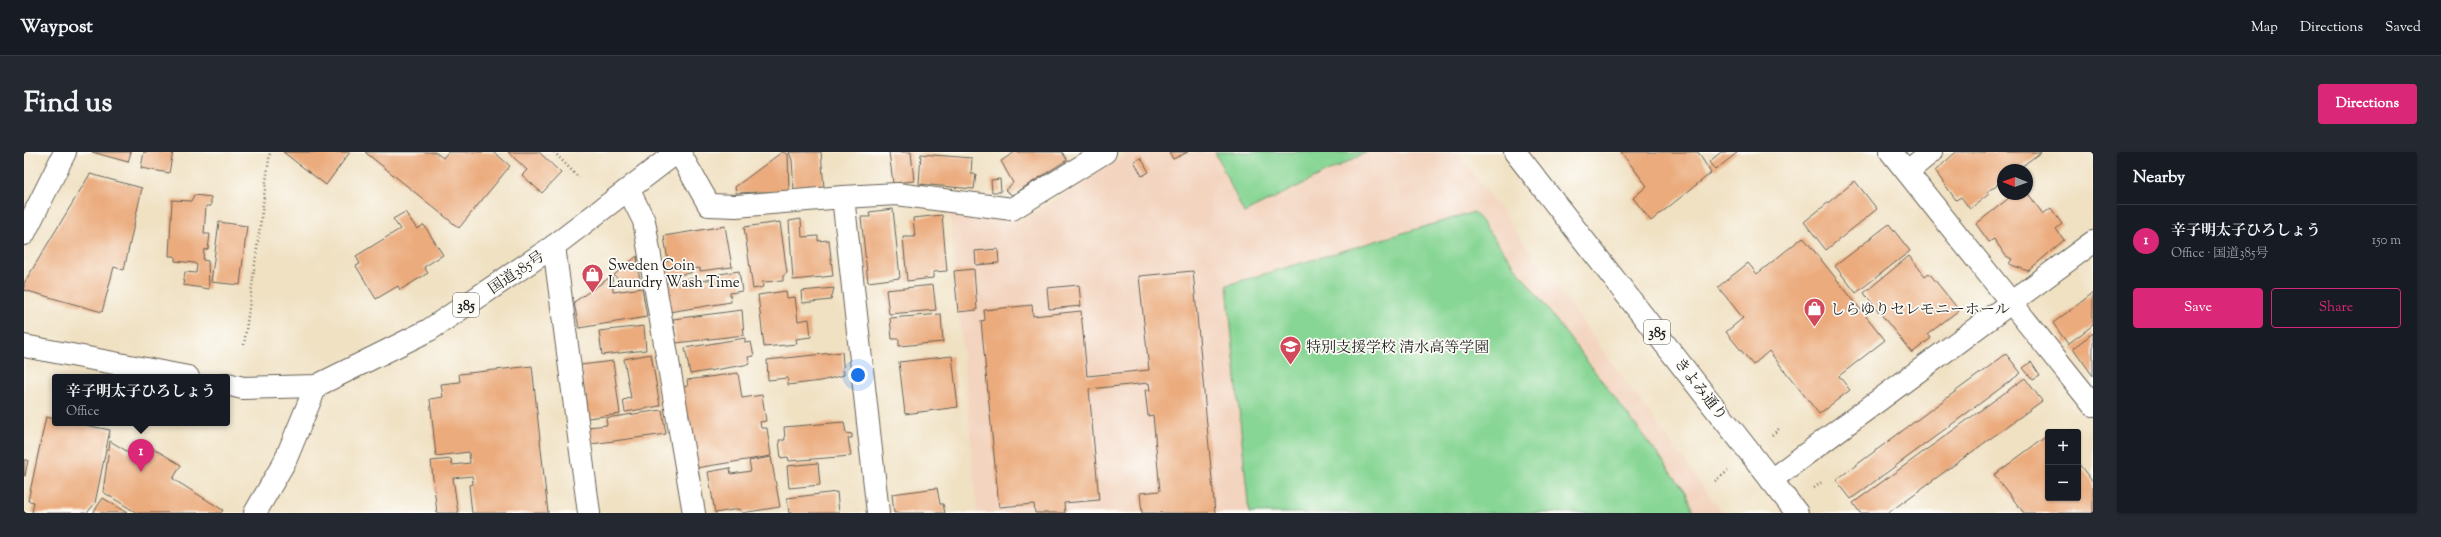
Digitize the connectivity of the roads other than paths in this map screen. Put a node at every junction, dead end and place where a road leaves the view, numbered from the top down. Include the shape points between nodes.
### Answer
1 (65, 152) edge
2 (678, 152) edge
3 (1105, 152) edge
4 (1515, 152) edge
5 (1892, 152) edge
6 (1931, 152) edge
7 (1907, 172) junction
8 (629, 191) junction
9 (843, 197) junction
10 (24, 234) edge
11 (2093, 242) edge
12 (554, 246) junction
13 (2012, 301) junction
14 (24, 346) edge
15 (172, 374) edge
16 (230, 385) edge
17 (316, 386) junction
18 (2093, 405) edge
19 (1770, 480) junction
20 (255, 513) edge
21 (589, 513) edge
22 (694, 513) edge
23 (878, 513) edge
24 (1798, 513) edge

1 - 10 main road
2 - 8 main road, 国道385号 / 385
2 - 9 main road via 709,205 736,206
3 - 9 main road via 1012,209 897,194
4 - 19 main road, きよみ通り / 385
5 - 7 main road
6 - 7 main road
7 - 13 main road
8 - 12 main road, 国道385号 / 385
8 - 22 main road via 644,221
9 - 23 main road
11 - 13 main road
12 - 17 main road, 国道385号 / 385 via 429,330
12 - 21 main road
13 - 18 main road
13 - 19 main road
14 - 15 main road
16 - 17 main road, 国道385号 / 385 via 243,388
17 - 20 main road via 285,461
19 - 24 main road, きよみ通り / 385

